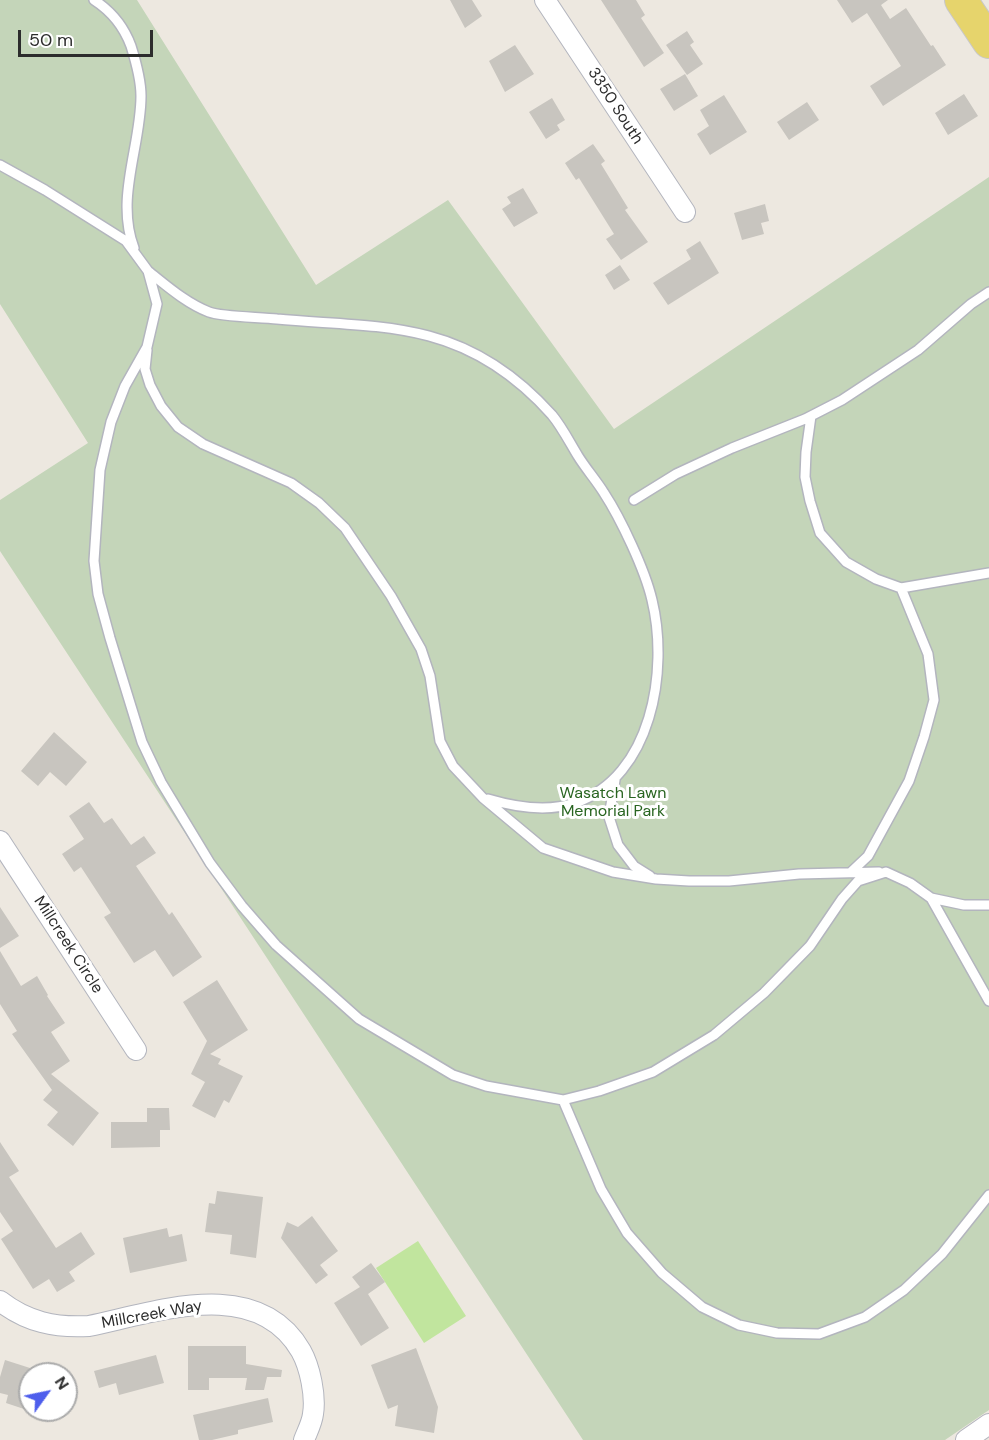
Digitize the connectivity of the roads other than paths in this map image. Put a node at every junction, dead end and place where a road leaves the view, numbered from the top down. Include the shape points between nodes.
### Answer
1 (94, 0) edge
2 (545, 0) edge
3 (961, 0) edge
4 (107, 3) edge
5 (989, 42) edge
6 (0, 165) edge
7 (685, 212) dead end
8 (138, 258) junction
9 (148, 271) junction
10 (989, 292) edge
11 (147, 347) junction
12 (811, 416) junction
13 (634, 500) dead end
14 (989, 573) edge
15 (901, 588) junction
16 (615, 778) junction
17 (483, 798) junction
18 (0, 841) edge
19 (851, 872) junction
20 (886, 872) junction
21 (656, 879) junction
22 (931, 898) junction
23 (989, 905) edge
24 (989, 1000) edge
25 (136, 1050) dead end
26 (563, 1100) junction
27 (989, 1195) edge
28 (0, 1301) edge
29 (989, 1424) edge
30 (304, 1440) edge
31 (966, 1440) edge

1 - 4 lane
2 - 7 street, 3350 South
3 - 5 main road
4 - 8 lane via 125,30 136,61 141,96 128,215
6 - 8 lane via 126,241
8 - 9 lane
9 - 11 lane via 157,304
9 - 16 lane via 178,296 210,313 394,330 459,346 513,377 553,416 606,495 633,549 652,600 659,648 658,684 631,760
10 - 12 lane via 918,350
11 - 17 lane via 145,369 150,385 178,427 203,444 291,483 345,528 421,649 430,676 440,741 453,765
11 - 26 lane via 111,422 100,470 94,561 98,594 129,705 161,782 210,863 242,906 276,945 359,1019 453,1075 486,1086
12 - 13 lane via 676,474
12 - 15 lane via 805,477 820,533 846,562
14 - 15 lane
15 - 19 lane via 928,654 934,700 909,781 868,856
16 - 17 lane via 608,786 575,803 512,806
16 - 21 lane via 609,816 618,845 634,866
17 - 21 lane via 543,848 613,872
18 - 25 street, Millcreek Circle
19 - 20 lane
19 - 21 lane via 729,881
20 - 22 lane
20 - 26 lane via 858,882 810,946 764,993 714,1035 653,1072
22 - 23 lane
22 - 24 lane
26 - 27 lane via 601,1189 627,1233 662,1273 702,1307 739,1325 777,1333 819,1334 865,1317 904,1290 942,1254
28 - 30 street, Millcreek Way via 24,1317 75,1327 186,1306 249,1308 279,1324 306,1362 314,1414
29 - 31 street

